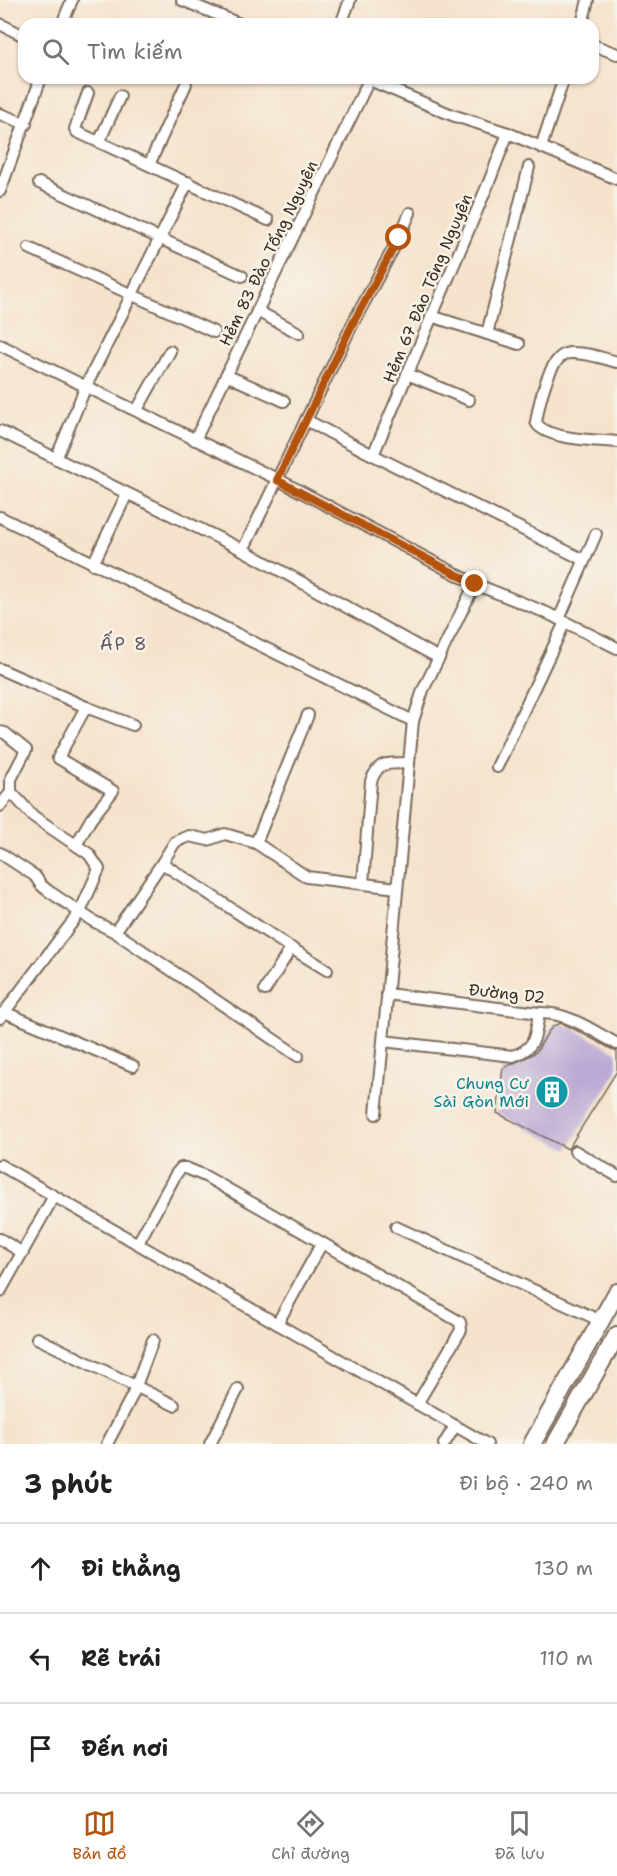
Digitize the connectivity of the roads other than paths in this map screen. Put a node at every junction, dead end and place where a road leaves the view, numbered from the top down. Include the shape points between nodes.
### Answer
1 (72, 0) edge
2 (182, 0) edge
3 (350, 0) edge
4 (588, 0) edge
5 (64, 18) edge
6 (226, 18) edge
7 (343, 18) edge
8 (584, 18) edge
9 (0, 24) edge
10 (18, 33) edge
11 (599, 47) edge
12 (617, 54) edge
13 (39, 84) edge
14 (186, 84) dead end
15 (365, 84) edge
16 (379, 84) edge
17 (562, 84) edge
18 (88, 93) dead end
19 (120, 96) dead end
20 (0, 114) edge
21 (26, 124) junction
22 (508, 132) junction
23 (99, 142) junction
24 (541, 147) junction
25 (149, 165) junction
26 (529, 167) dead end
27 (617, 179) edge
28 (188, 182) junction
29 (39, 183) dead end
30 (0, 191) edge
31 (410, 213) dead end
32 (268, 220) dead end
33 (159, 239) junction
34 (29, 248) dead end
35 (242, 276) dead end
36 (132, 293) junction
37 (257, 311) junction
38 (431, 316) junction
39 (214, 332) dead end
40 (299, 333) dead end
41 (488, 334) junction
42 (0, 345) edge
43 (519, 345) dead end
44 (170, 351) dead end
45 (617, 362) edge
46 (407, 374) junction
47 (226, 375) junction
48 (86, 386) junction
49 (469, 400) dead end
50 (284, 401) dead end
51 (137, 410) junction
52 (306, 420) junction
53 (0, 431) edge
54 (195, 440) junction
55 (617, 442) edge
56 (373, 455) junction
57 (56, 459) junction
58 (277, 480) junction
59 (127, 494) junction
60 (0, 517) edge
61 (596, 534) dead end
62 (243, 550) junction
63 (584, 560) junction
64 (93, 564) junction
65 (475, 584) junction
66 (562, 621) junction
67 (617, 648) edge
68 (439, 658) junction
69 (0, 669) edge
70 (86, 707) junction
71 (308, 715) dead end
72 (413, 721) junction
73 (134, 724) dead end
74 (0, 732) edge
75 (409, 763) junction
76 (497, 767) dead end
77 (11, 792) junction
78 (0, 806) edge
79 (256, 843) junction
80 (76, 845) junction
81 (0, 853) edge
82 (162, 862) junction
83 (363, 883) junction
84 (398, 888) junction
85 (80, 912) junction
86 (114, 932) junction
87 (291, 948) junction
88 (327, 970) dead end
89 (265, 990) dead end
90 (387, 994) junction
91 (539, 1013) junction
92 (2, 1015) edge
93 (383, 1041) junction
94 (617, 1044) edge
95 (298, 1056) dead end
96 (133, 1066) dead end
97 (376, 1114) dead end
98 (575, 1151) dead end
99 (0, 1165) edge
100 (617, 1176) edge
101 (54, 1196) junction
102 (396, 1227) dead end
103 (0, 1239) edge
104 (138, 1243) junction
105 (322, 1243) junction
106 (23, 1253) junction
107 (0, 1292) edge
108 (617, 1292) edge
109 (601, 1321) junction
110 (277, 1324) junction
111 (617, 1335) edge
112 (38, 1338) dead end
113 (153, 1340) dead end
114 (136, 1386) junction
115 (238, 1389) dead end
116 (417, 1404) junction
117 (174, 1405) dead end
118 (454, 1426) junction
119 (107, 1444) edge
120 (210, 1444) edge
121 (444, 1444) edge
122 (487, 1444) edge
123 (532, 1444) edge
124 (555, 1444) edge

1 - 5 street
2 - 6 street
3 - 7 street
4 - 8 street
9 - 10 street
11 - 12 street
13 - 21 street
14 - 25 street
15 - 37 street, Hẻm 83 Đào Tống Nguyên
16 - 22 street via 452,115
17 - 24 street
18 - 23 street via 75,129
19 - 23 street
20 - 21 street
21 - 30 street
22 - 24 street
22 - 38 street, Hẻm 67 Đào Tông Nguyên
23 - 25 street
24 - 27 street
25 - 28 street
26 - 41 street
28 - 32 street
28 - 33 street
29 - 33 street
31 - 52 street
33 - 35 street
33 - 36 street
34 - 36 street
36 - 39 street
36 - 48 street
37 - 40 street
37 - 47 street, Hẻm 83 Đào Tống Nguyên
38 - 41 street
38 - 46 street, Hẻm 67 Đào Tông Nguyên
41 - 43 street
42 - 48 street
44 - 51 street
45 - 55 street via 578,353 559,357 552,366 536,422 551,434
46 - 49 street
46 - 56 street, Hẻm 67 Đào Tông Nguyên
47 - 50 street
47 - 54 street, Hẻm 83 Đào Tống Nguyên
48 - 51 street
48 - 57 street
51 - 54 street
52 - 56 street
52 - 58 street
53 - 57 street
54 - 58 street
56 - 63 street
57 - 59 street
58 - 62 street
58 - 65 street
59 - 62 street
59 - 64 street
60 - 64 street
61 - 63 street
62 - 68 street
63 - 66 street
64 - 72 street
65 - 66 street
65 - 68 street
66 - 67 street
66 - 76 street
68 - 72 street
69 - 70 street
70 - 73 street
70 - 80 street via 58,758 113,791
71 - 79 street
72 - 75 street
74 - 77 street via 26,750 11,779
75 - 83 street via 382,765 371,781
75 - 84 street
77 - 78 street
77 - 80 street via 33,816
79 - 82 street via 225,834 208,840 189,836 176,842
79 - 83 street via 308,877
80 - 85 street via 89,854 99,869
81 - 85 street
82 - 86 street
82 - 87 street
83 - 84 street
84 - 90 street
85 - 86 street
85 - 92 street
86 - 95 street
87 - 88 street
87 - 89 street
90 - 91 street, Đường D2
90 - 93 street
91 - 93 street via 532,1045 513,1056
91 - 94 street, Đường D2 via 565,1016
92 - 96 street
93 - 97 street
98 - 100 street
99 - 101 street
101 - 104 street
101 - 106 street
102 - 109 street
103 - 106 street
104 - 105 street via 181,1168 205,1176
104 - 110 street
105 - 110 street
105 - 116 street via 460,1322 461,1330
106 - 107 street
108 - 109 main road
109 - 123 main road
110 - 116 street
111 - 124 main road
112 - 114 street
113 - 114 street
114 - 117 street
114 - 119 street
115 - 120 street
116 - 118 street
118 - 121 street
118 - 122 street

